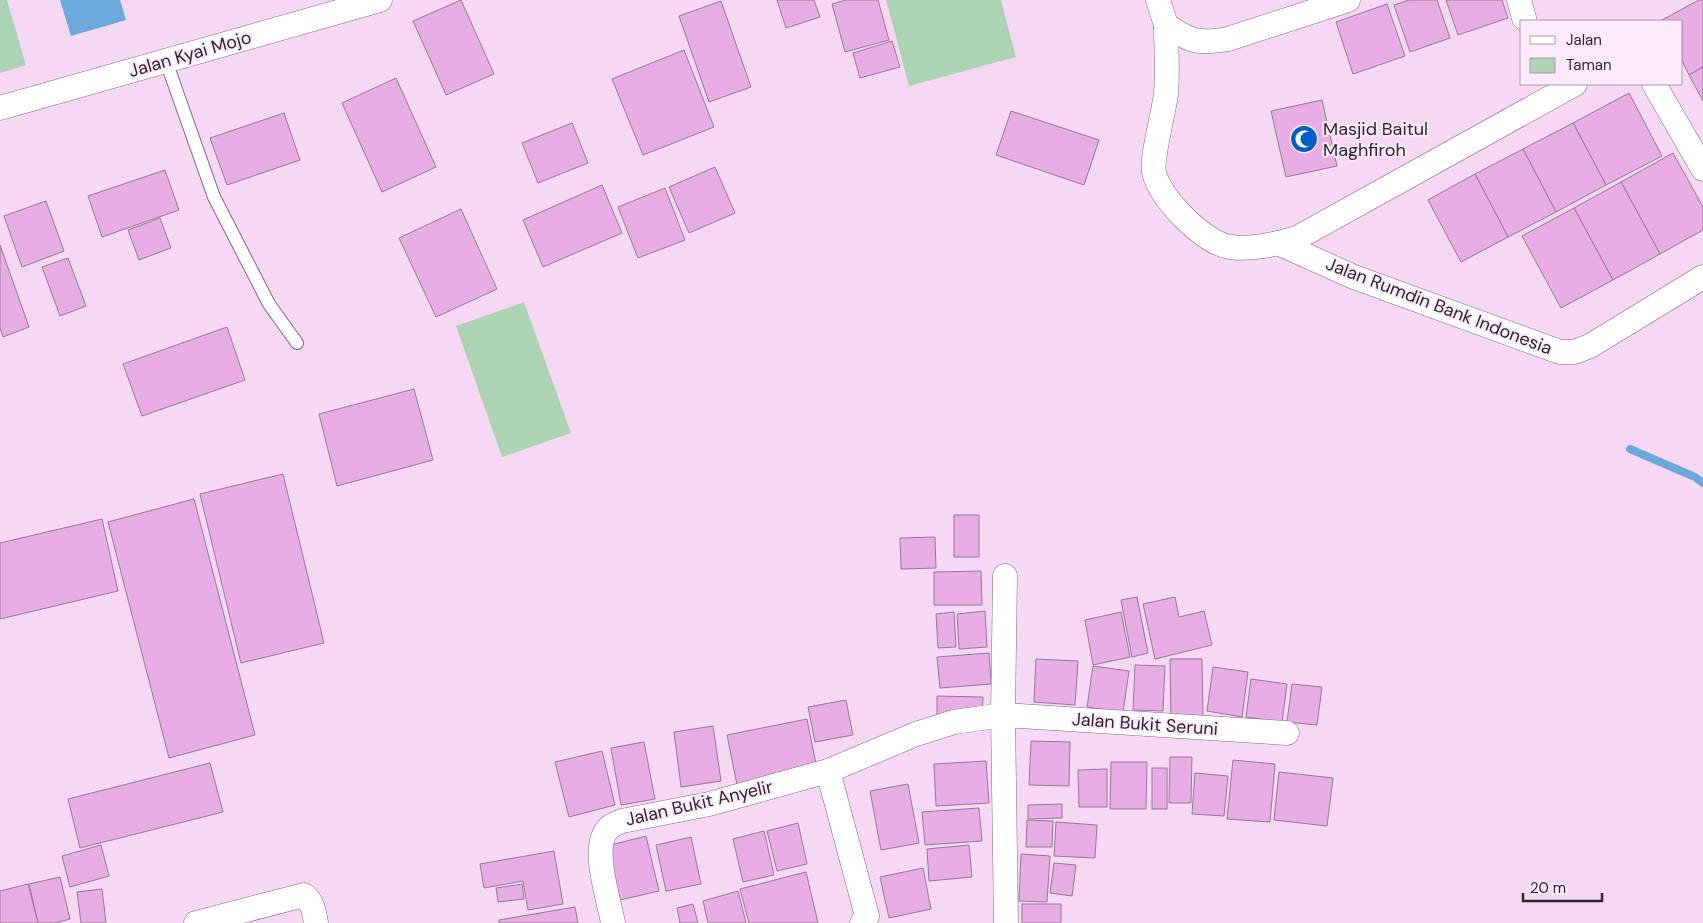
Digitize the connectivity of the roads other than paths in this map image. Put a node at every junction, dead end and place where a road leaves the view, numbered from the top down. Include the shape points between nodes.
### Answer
1 (380, 0) edge
2 (1158, 0) edge
3 (1348, 0) edge
4 (330, 7) edge
5 (1166, 25) junction
6 (166, 61) junction
7 (1573, 85) edge
8 (1655, 85) edge
9 (0, 108) edge
10 (1703, 169) edge
11 (1278, 243) junction
12 (1703, 277) edge
13 (297, 343) dead end
14 (1005, 576) dead end
15 (1003, 715) junction
16 (1287, 732) dead end
17 (828, 771) junction
18 (196, 923) edge
19 (316, 923) edge
20 (613, 923) edge
21 (862, 923) edge
22 (1006, 923) edge

1 - 4 street, Jalan Kyai Mojo
2 - 5 street
3 - 5 street via 1228,39 1209,42 1193,42
4 - 6 street, Jalan Kyai Mojo
5 - 11 street via 1166,92 1153,170 1156,181 1175,208 1217,242 1243,247
6 - 9 street, Jalan Kyai Mojo
6 - 13 lane via 214,197 269,304
7 - 11 street via 1297,238
8 - 10 street
11 - 12 street, Jalan Rumdin Bank Indonesia via 1354,277 1560,352 1574,352 1590,346
14 - 15 street
15 - 16 street, Jalan Bukit Seruni
15 - 17 street, Jalan Bukit Anyelir via 954,722 916,734
15 - 22 street
17 - 20 street, Jalan Bukit Anyelir via 709,804 610,826 600,850
17 - 21 street via 868,916
18 - 19 street via 304,895 310,899

